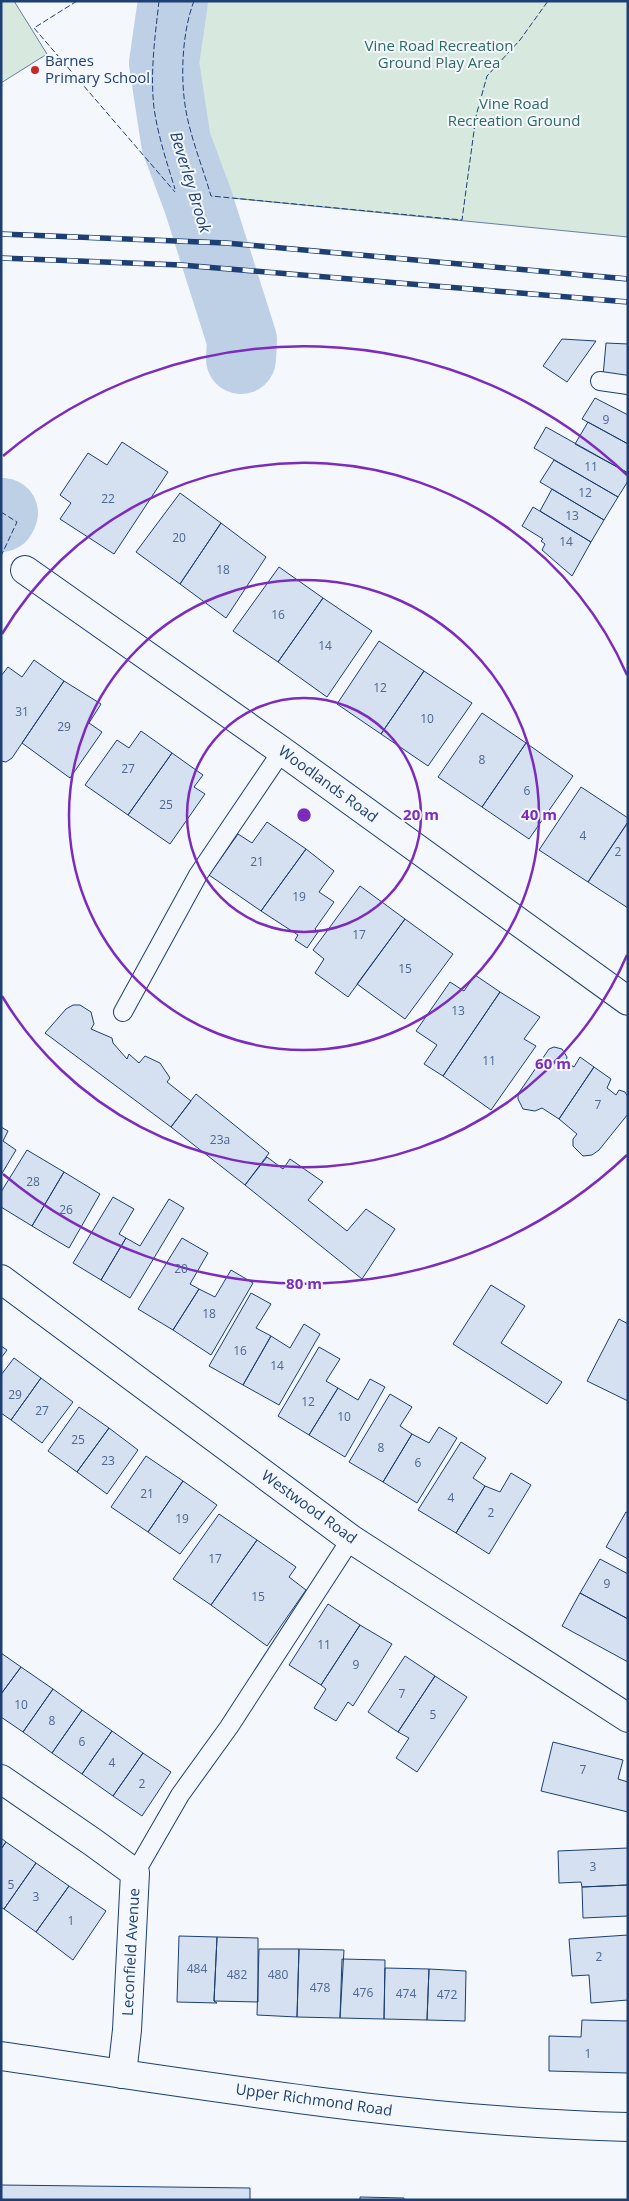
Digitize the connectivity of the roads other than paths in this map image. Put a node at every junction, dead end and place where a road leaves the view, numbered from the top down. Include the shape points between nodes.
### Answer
1 (600, 380) dead end
2 (628, 385) edge
3 (26, 570) dead end
4 (282, 751) junction
5 (628, 1001) edge
6 (123, 1012) dead end
7 (1, 1279) edge
8 (351, 1539) junction
9 (628, 1718) edge
10 (1, 1779) edge
11 (135, 1874) junction
12 (1, 2056) edge
13 (122, 2074) junction
14 (628, 2127) edge

1 - 2 lane
3 - 4 main road, Woodlands Road
4 - 5 main road, Woodlands Road
4 - 6 lane via 198,875
7 - 8 main road, Westwood Road
8 - 9 main road, Westwood Road
8 - 11 lane via 229,1727 180,1794
10 - 11 main road, Leconfield Avenue
11 - 13 main road, Leconfield Avenue
12 - 13 main road, Upper Richmond Road
13 - 14 main road, Upper Richmond Road via 362,2108 522,2124

